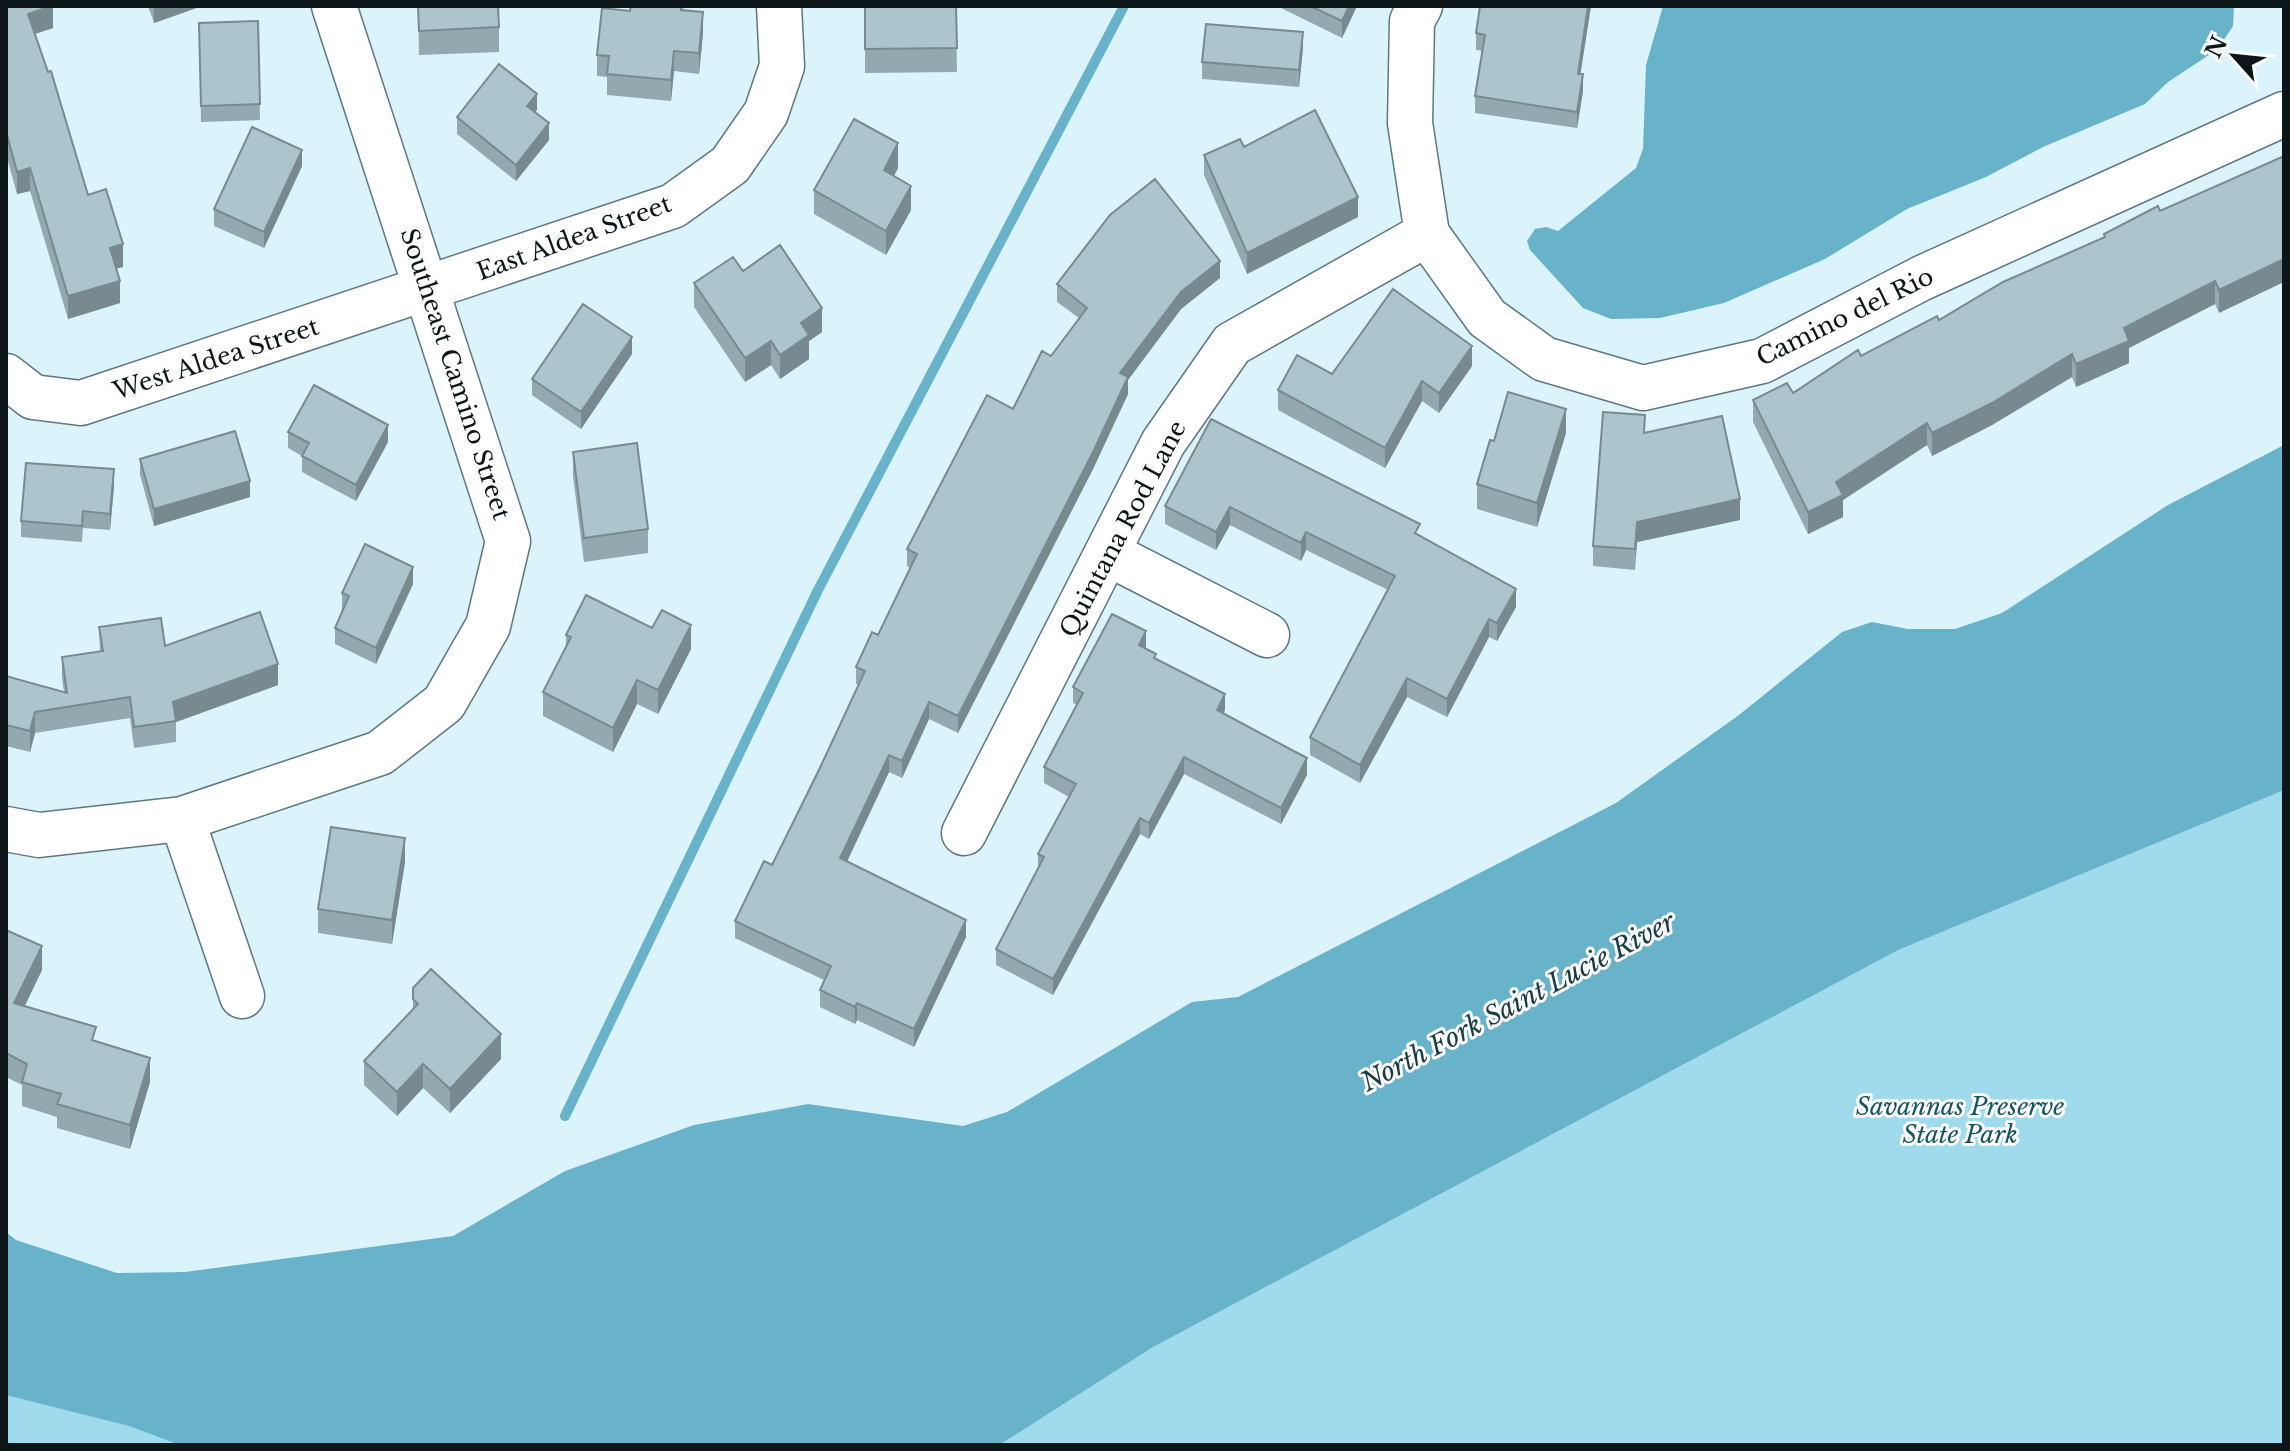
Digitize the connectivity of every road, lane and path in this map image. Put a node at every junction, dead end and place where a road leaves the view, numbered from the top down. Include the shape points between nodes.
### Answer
1 (334, 6) edge
2 (779, 6) edge
3 (1420, 6) edge
4 (2284, 114) edge
5 (1427, 234) junction
6 (429, 289) junction
7 (6, 376) edge
8 (1109, 554) junction
9 (1267, 635) dead end
10 (182, 819) junction
11 (6, 829) edge
12 (964, 833) dead end
13 (242, 996) dead end

1 - 6 street, Southeast Camino Street
2 - 6 street, East Aldea Street via 782,66 766,113 730,165 673,206
3 - 5 street, Camino del Rio via 1412,21 1410,123
4 - 5 street, Camino del Rio via 1922,278 1762,361 1643,388 1544,359 1487,318
5 - 8 street, Quintana Rod Lane via 1232,344 1163,443
6 - 7 street, West Aldea Street via 81,403 33,397
6 - 10 street, Southeast Camino Street via 508,541 488,626 444,703 380,753
8 - 9 street
8 - 12 street, Quintana Rod Lane
10 - 11 street, Southeast Camino Street via 39,835
10 - 13 street

